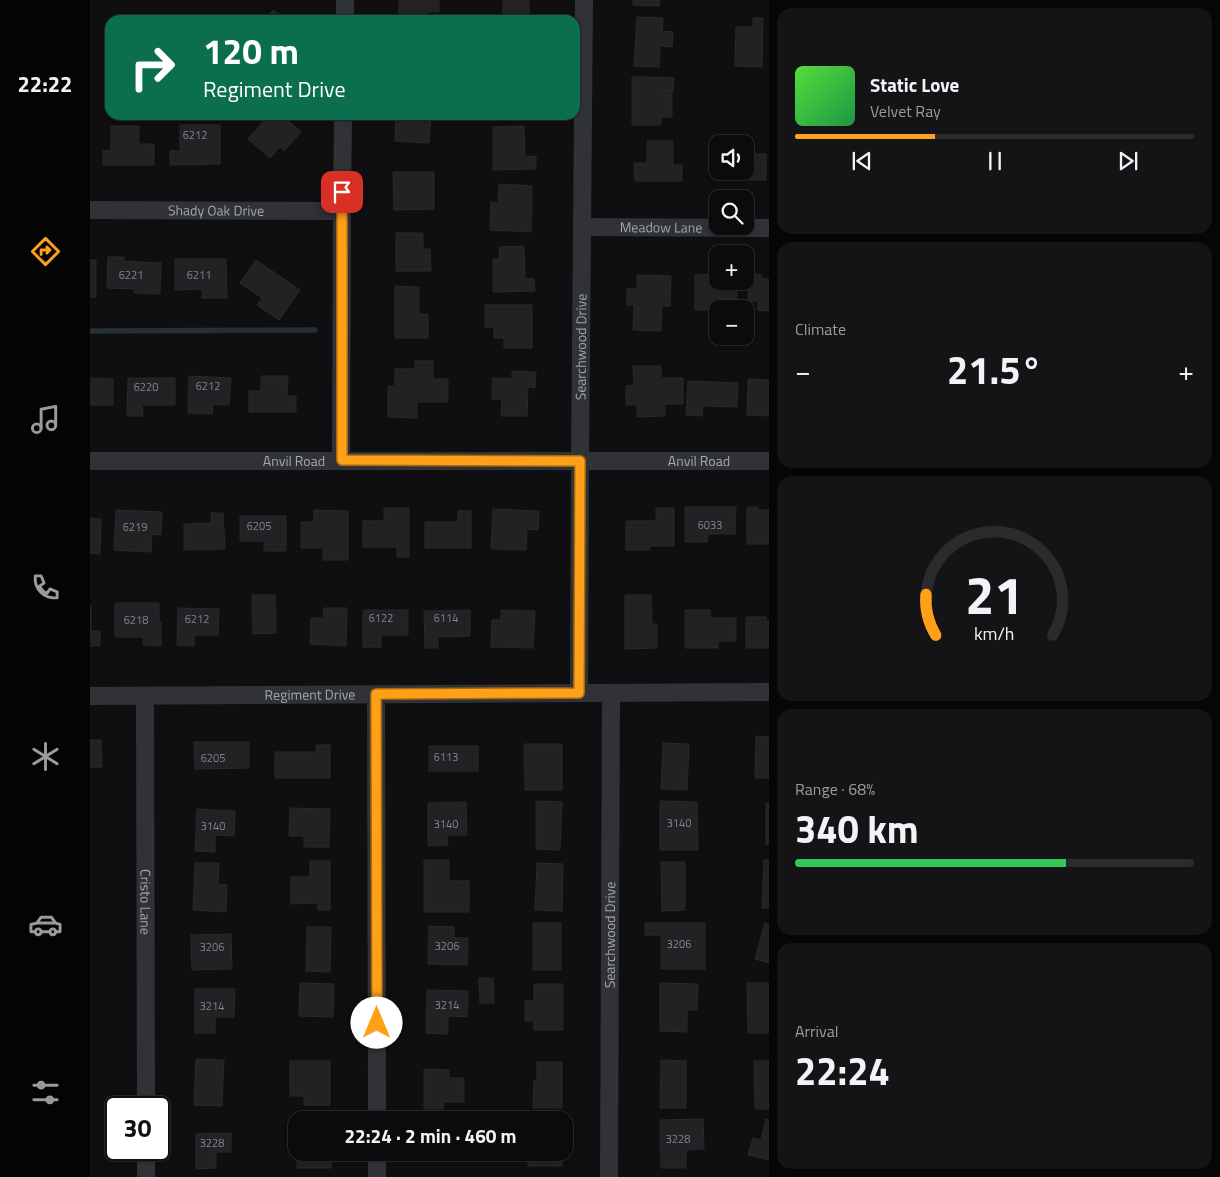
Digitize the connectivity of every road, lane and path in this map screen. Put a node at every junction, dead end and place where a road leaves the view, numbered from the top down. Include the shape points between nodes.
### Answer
1 (346, 0) edge
2 (584, 0) edge
3 (345, 15) edge
4 (343, 120) edge
5 (90, 210) edge
6 (342, 211) junction
7 (582, 227) junction
8 (769, 228) edge
9 (342, 460) junction
10 (90, 461) edge
11 (580, 461) junction
12 (769, 461) edge
13 (769, 692) edge
14 (579, 693) junction
15 (611, 693) junction
16 (376, 694) junction
17 (90, 696) edge
18 (145, 696) junction
19 (146, 1096) edge
20 (377, 1111) edge
21 (146, 1161) edge
22 (377, 1161) edge
23 (146, 1177) edge
24 (378, 1177) edge
25 (609, 1177) edge

1 - 3 street
2 - 7 street, Searchwood Drive
4 - 6 street
5 - 6 street, Shady Oak Drive
6 - 9 street
7 - 8 street, Meadow Lane
7 - 11 street, Searchwood Drive
9 - 10 street, Anvil Road
9 - 11 street, Anvil Road
11 - 12 street, Anvil Road
11 - 14 street, Searchwood Drive
13 - 15 street, Regiment Drive
14 - 15 street, Regiment Drive
14 - 16 street, Regiment Drive
15 - 25 street, Searchwood Drive
16 - 18 street, Regiment Drive
16 - 20 street
17 - 18 street, Regiment Drive
18 - 19 street, Cristo Lane
21 - 23 street
22 - 24 street

